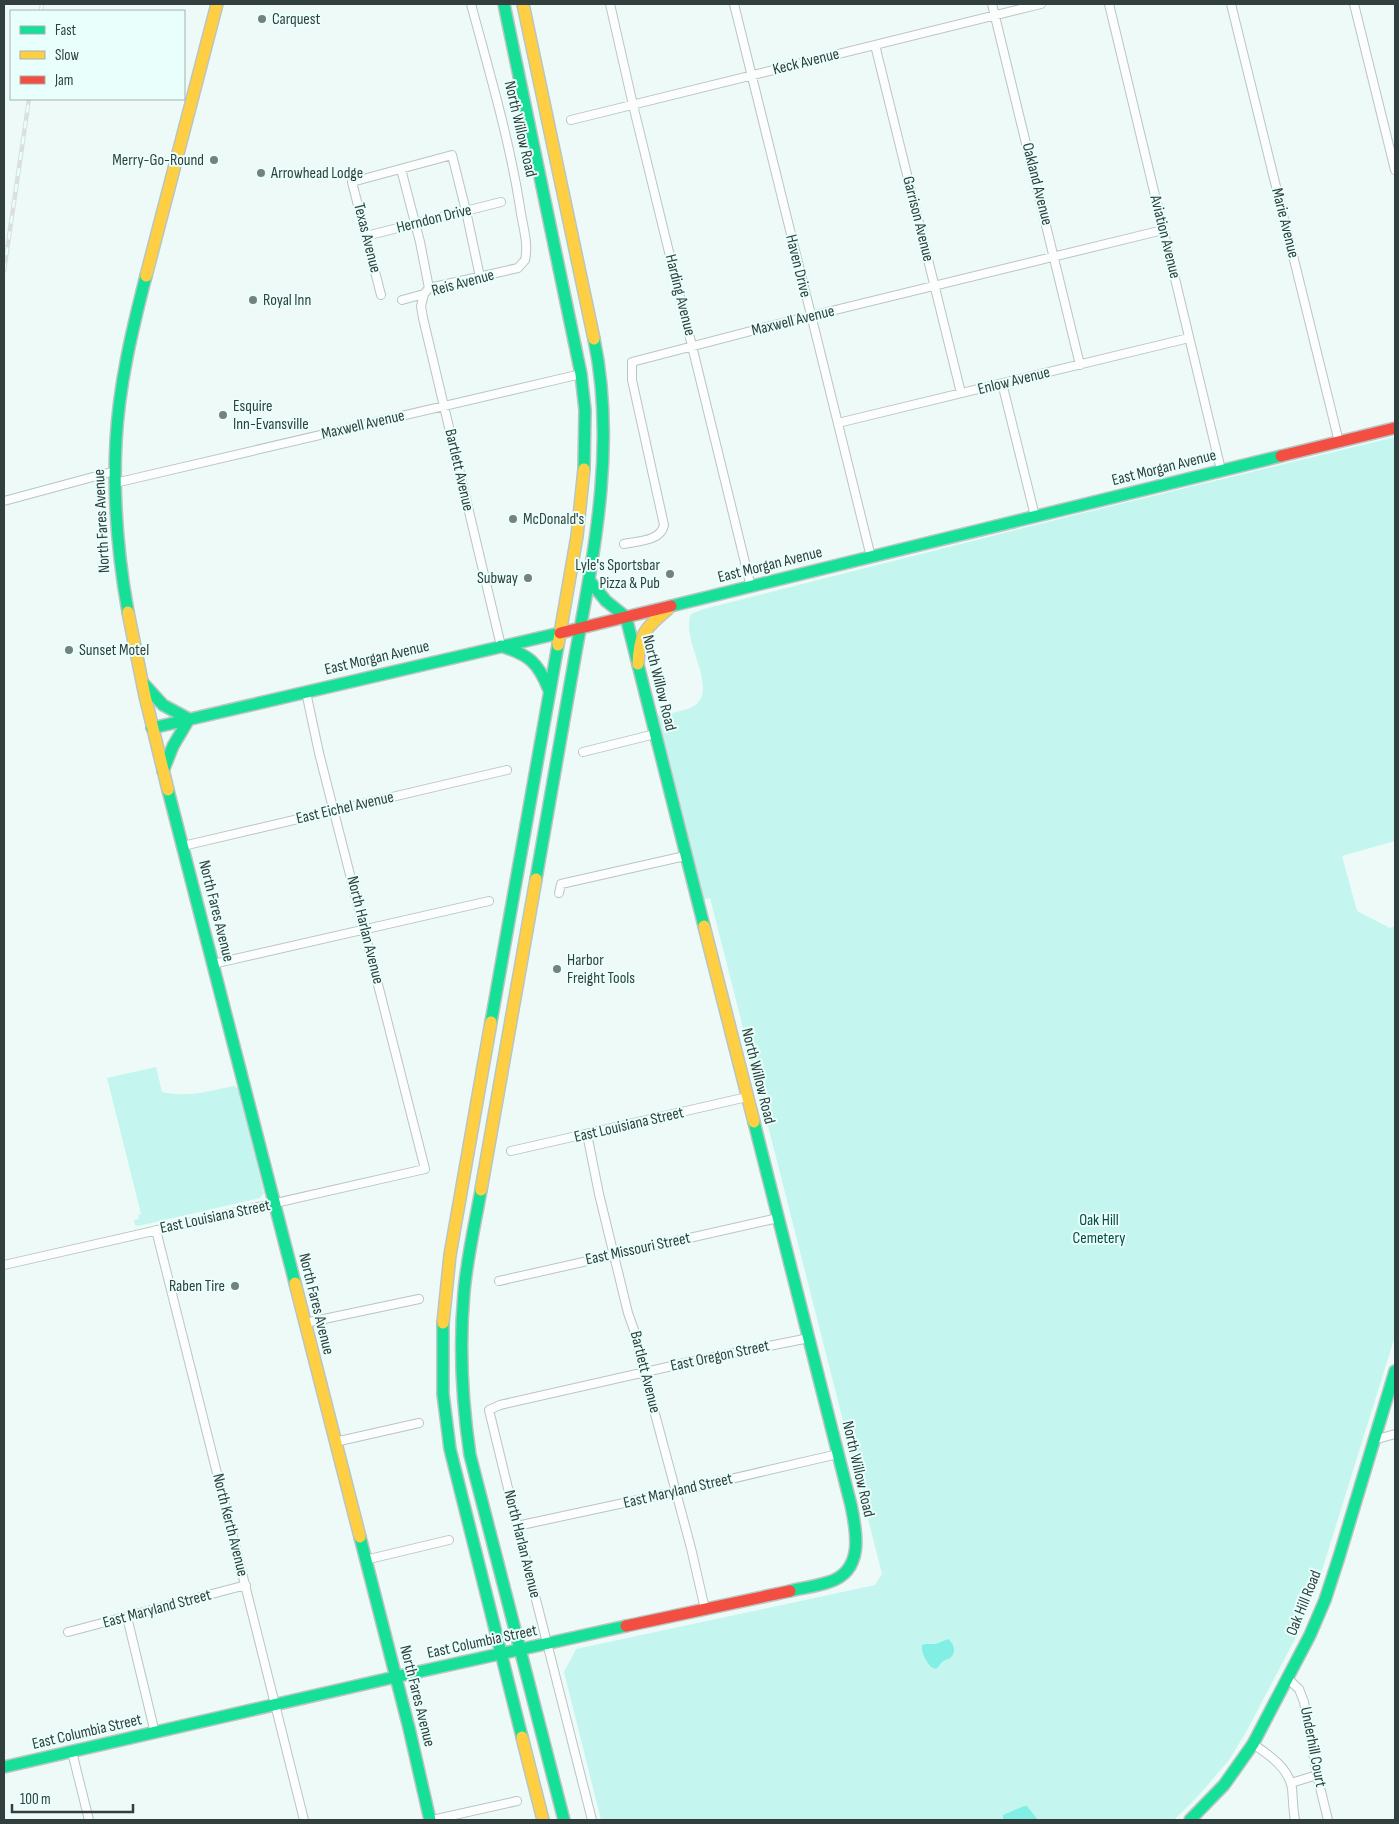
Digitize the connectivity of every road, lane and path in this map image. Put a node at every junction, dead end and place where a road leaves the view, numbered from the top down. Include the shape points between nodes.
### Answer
1 (217, 4) edge
2 (471, 4) edge
3 (499, 4) edge
4 (504, 4) edge
5 (523, 4) edge
6 (610, 4) edge
7 (734, 4) edge
8 (992, 4) edge
9 (1041, 4) edge
10 (1108, 4) edge
11 (1231, 4) edge
12 (1354, 4) edge
13 (995, 15) junction
14 (875, 45) junction
15 (751, 76) junction
16 (519, 78) junction
17 (633, 105) junction
18 (571, 120) dead end
19 (401, 169) junction
20 (1395, 170) edge
21 (501, 202) dead end
22 (466, 211) junction
23 (416, 224) junction
24 (1163, 230) junction
25 (366, 236) junction
26 (1054, 256) junction
27 (524, 263) joint
28 (480, 277) junction
29 (934, 286) junction
30 (427, 291) junction
31 (381, 295) dead end
32 (402, 300) dead end
33 (811, 316) junction
34 (1189, 338) junction
35 (692, 347) junction
36 (1080, 365) junction
37 (581, 374) junction
38 (1002, 383) junction
39 (961, 393) junction
40 (445, 406) junction
41 (838, 423) junction
42 (1395, 428) edge
43 (1339, 442) junction
44 (1221, 470) junction
45 (115, 471) junction
46 (115, 483) junction
47 (4, 500) edge
48 (1035, 516) junction
49 (624, 544) dead end
50 (871, 557) junction
51 (589, 580) junction
52 (751, 587) junction
53 (671, 606) junction
54 (626, 617) junction
55 (580, 628) junction
56 (560, 633) junction
57 (501, 646) junction
58 (638, 664) junction
59 (140, 679) junction
60 (306, 692) junction
61 (550, 692) junction
62 (190, 719) junction
63 (152, 728) junction
64 (655, 734) junction
65 (583, 752) dead end
66 (507, 770) dead end
67 (163, 771) junction
68 (334, 811) junction
69 (183, 846) junction
70 (685, 856) junction
71 (559, 893) dead end
72 (489, 901) dead end
73 (365, 930) junction
74 (213, 964) junction
75 (747, 1097) junction
76 (587, 1134) junction
77 (511, 1151) dead end
78 (426, 1169) joint
79 (274, 1204) junction
80 (778, 1218) junction
81 (156, 1230) junction
82 (615, 1254) junction
83 (4, 1265) edge
84 (499, 1281) dead end
85 (419, 1299) dead end
86 (304, 1324) junction
87 (808, 1338) junction
88 (1395, 1372) edge
89 (644, 1373) junction
90 (489, 1413) joint
91 (419, 1423) dead end
92 (1395, 1434) edge
93 (1374, 1440) junction
94 (335, 1442) junction
95 (838, 1454) junction
96 (675, 1492) junction
97 (517, 1526) junction
98 (448, 1540) dead end
99 (857, 1543) joint
100 (365, 1560) junction
101 (246, 1585) junction
102 (706, 1610) junction
103 (127, 1617) junction
104 (68, 1632) dead end
105 (547, 1644) junction
106 (520, 1650) junction
107 (500, 1654) junction
108 (395, 1678) junction
109 (1288, 1679) junction
110 (276, 1706) junction
111 (155, 1733) junction
112 (1253, 1744) junction
113 (72, 1752) junction
114 (4, 1767) edge
115 (1317, 1775) junction
116 (1291, 1783) junction
117 (517, 1801) dead end
118 (89, 1820) edge
119 (304, 1820) edge
120 (431, 1820) edge
121 (543, 1820) edge
122 (564, 1820) edge
123 (592, 1820) edge
124 (1190, 1820) edge
125 (1295, 1820) edge
126 (1328, 1820) edge

1 - 45 main road, North Fares Avenue via 135,318 122,380
2 - 27 street, North Willow Road via 515,175 526,247
3 - 16 main road
4 - 16 main road
5 - 51 main road via 598,363 604,424 603,478
6 - 17 street, Harding Avenue
7 - 15 street, Haven Drive
8 - 13 street, Oakland Avenue
9 - 13 street, Keck Avenue
10 - 24 street, Aviation Avenue
11 - 43 street, Marie Avenue
12 - 20 street
13 - 14 street, Keck Avenue
13 - 26 street, Oakland Avenue
14 - 15 street, Keck Avenue
14 - 29 street, Garrison Avenue
15 - 17 street, Keck Avenue
15 - 33 street, Haven Drive
16 - 37 main road
17 - 18 street, Keck Avenue
17 - 35 street, Harding Avenue
19 - 22 street via 452,155
19 - 23 street, Bartlett Avenue
19 - 25 street, Texas Avenue via 352,182
21 - 22 street, Herndon Drive
22 - 23 street, Herndon Drive
22 - 28 street
23 - 25 street, Herndon Drive
23 - 30 street, Bartlett Avenue
24 - 26 street, Maxwell Avenue
24 - 34 street, Aviation Avenue
25 - 31 street, Texas Avenue
26 - 29 street, Maxwell Avenue
26 - 36 street, Oakland Avenue
27 - 28 street, Reis Avenue via 518,268
28 - 30 street, Reis Avenue
29 - 33 street, Maxwell Avenue
29 - 39 street, Garrison Avenue
30 - 32 street, Reis Avenue
30 - 40 street, Bartlett Avenue via 422,306
33 - 35 street, Maxwell Avenue
33 - 41 street, Haven Drive
34 - 36 street, Enlow Avenue
34 - 44 street, Aviation Avenue
35 - 49 street, Maxwell Avenue via 632,362 632,380 664,525 658,536
35 - 52 street, Harding Avenue
36 - 38 street, Enlow Avenue
37 - 40 street, Maxwell Avenue
37 - 56 main road via 584,486
38 - 39 street, Enlow Avenue
38 - 48 street
39 - 41 street, Enlow Avenue
40 - 46 street, Maxwell Avenue
40 - 57 street, Bartlett Avenue
41 - 50 street, Haven Drive
42 - 43 main road, East Morgan Avenue
43 - 44 main road, East Morgan Avenue
44 - 48 main road, East Morgan Avenue
45 - 46 main road, North Fares Avenue
45 - 47 street
46 - 59 main road, North Fares Avenue via 123,592
48 - 50 main road, East Morgan Avenue
50 - 52 main road, East Morgan Avenue
51 - 54 main road via 606,601
51 - 55 main road
52 - 53 main road, East Morgan Avenue
53 - 54 main road, East Morgan Avenue
53 - 58 main road via 642,635
54 - 55 main road, East Morgan Avenue
54 - 58 main road, North Willow Road
55 - 56 main road, East Morgan Avenue
55 - 106 main road via 506,1040 462,1314 460,1360 470,1456
56 - 57 main road, East Morgan Avenue
56 - 61 main road
57 - 60 main road, East Morgan Avenue
57 - 61 main road via 536,663
58 - 64 main road, North Willow Road
59 - 62 main road via 163,705
59 - 63 main road, North Fares Avenue
60 - 62 main road, East Morgan Avenue
60 - 68 street, North Harlan Avenue
61 - 107 main road via 450,1255 441,1330 442,1395 449,1447
62 - 63 main road, East Morgan Avenue
62 - 67 main road via 173,746
63 - 67 main road, North Fares Avenue
64 - 65 street
64 - 70 main road, North Willow Road
66 - 68 street, East Eichel Avenue
67 - 69 main road, North Fares Avenue
68 - 69 street, East Eichel Avenue
68 - 73 street, North Harlan Avenue
69 - 74 main road, North Fares Avenue
70 - 71 street via 561,884
70 - 75 main road, North Willow Road
72 - 73 street
73 - 74 street
73 - 78 street, North Harlan Avenue
74 - 79 main road, North Fares Avenue
75 - 76 street, East Louisiana Street
75 - 80 main road, North Willow Road
76 - 77 street, East Louisiana Street
76 - 82 street, Bartlett Avenue
78 - 79 street, East Louisiana Street
79 - 81 street, East Louisiana Street
79 - 86 main road, North Fares Avenue
80 - 82 street, East Missouri Street
80 - 87 main road, North Willow Road
81 - 83 street, East Louisiana Street
81 - 101 street, North Kerth Avenue
82 - 84 street, East Missouri Street
82 - 89 street, Bartlett Avenue
85 - 86 street
86 - 94 main road, North Fares Avenue
87 - 89 street, East Oregon Street
87 - 95 main road, North Willow Road
88 - 93 main road, Oak Hill Road
89 - 90 street, East Oregon Street via 500,1405 491,1408
89 - 96 street, Bartlett Avenue
90 - 97 street, North Harlan Avenue
91 - 94 street
92 - 93 street
93 - 109 main road, Oak Hill Road via 1325,1600
94 - 100 main road, North Fares Avenue
95 - 96 street, East Maryland Street
95 - 99 main road, North Willow Road
96 - 97 street, East Maryland Street
96 - 102 street, Bartlett Avenue
97 - 105 street, North Harlan Avenue
98 - 100 street
99 - 102 main road, East Columbia Street via 851,1566 830,1582
100 - 108 main road, North Fares Avenue
101 - 103 street, East Maryland Street
101 - 110 street, North Kerth Avenue
102 - 105 main road, East Columbia Street
103 - 104 street, East Maryland Street
103 - 111 street
105 - 106 main road, East Columbia Street
105 - 123 street, North Harlan Avenue
106 - 107 main road, East Columbia Street
106 - 122 main road
107 - 108 main road, East Columbia Street
107 - 121 main road
108 - 110 main road, East Columbia Street
108 - 120 main road, North Fares Avenue
109 - 112 main road, Oak Hill Road
109 - 115 street, Underhill Court via 1301,1694
110 - 111 main road, East Columbia Street
110 - 119 street, North Kerth Avenue
111 - 113 main road, East Columbia Street
112 - 116 street via 1279,1764
112 - 124 main road, Oak Hill Road via 1224,1784
113 - 114 main road, East Columbia Street
113 - 118 street
115 - 116 street
115 - 126 street, Underhill Court
116 - 125 street
117 - 120 street

